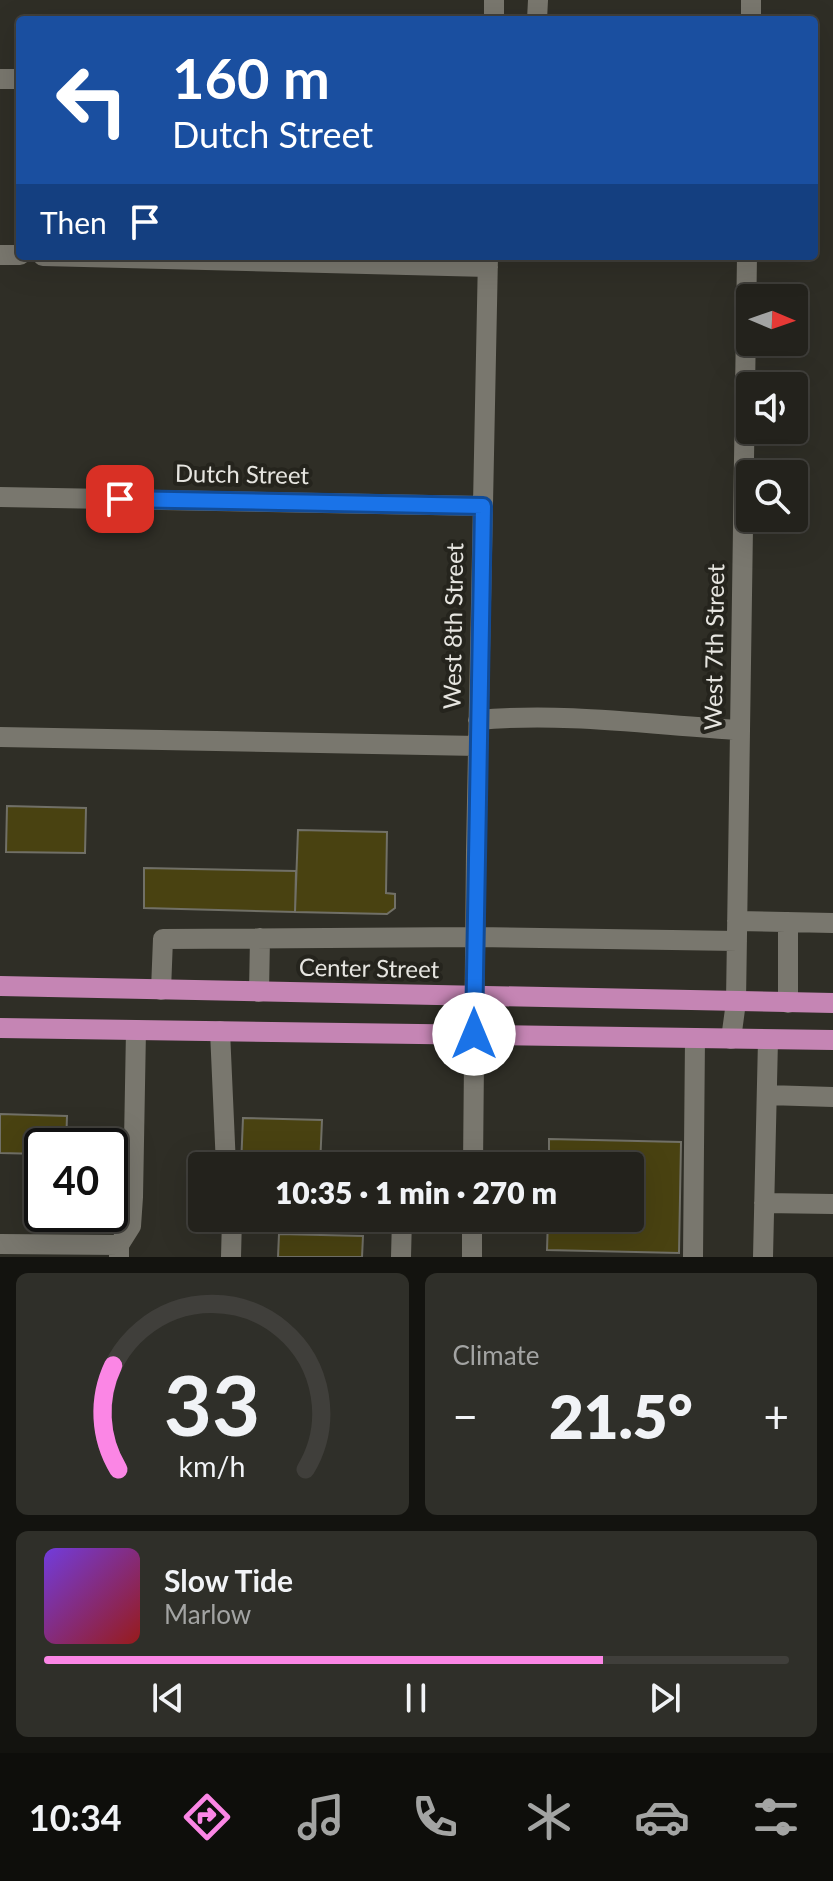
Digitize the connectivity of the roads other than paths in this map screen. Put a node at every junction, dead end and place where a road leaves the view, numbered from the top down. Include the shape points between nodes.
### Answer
1 (340, 260) edge
2 (747, 260) edge
3 (488, 262) edge
4 (0, 497) edge
5 (483, 506) junction
6 (478, 720) junction
7 (740, 730) junction
8 (0, 737) edge
9 (478, 746) junction
10 (788, 922) junction
11 (833, 923) edge
12 (737, 931) junction
13 (475, 937) junction
14 (260, 938) junction
15 (0, 986) edge
16 (161, 990) junction
17 (259, 992) junction
18 (474, 997) junction
19 (736, 1002) junction
20 (788, 1003) junction
21 (833, 1003) edge
22 (0, 1028) edge
23 (136, 1030) junction
24 (220, 1031) junction
25 (474, 1034) junction
26 (695, 1038) junction
27 (731, 1039) junction
28 (768, 1040) junction
29 (833, 1040) edge
30 (767, 1095) junction
31 (833, 1097) edge
32 (225, 1152) edge
33 (473, 1152) edge
34 (764, 1203) junction
35 (833, 1204) edge
36 (232, 1232) edge
37 (402, 1232) edge
38 (472, 1232) edge
39 (0, 1244) edge
40 (119, 1251) edge
41 (231, 1257) edge
42 (401, 1257) edge
43 (472, 1257) edge
44 (693, 1257) edge
45 (763, 1257) edge

1 - 3 street
2 - 7 street, West 7th Street
3 - 5 street, West 8th Street
4 - 5 street, Dutch Street
5 - 6 street, West 8th Street
6 - 7 street
6 - 9 street, West 8th Street
7 - 12 street, West 7th Street
8 - 9 street
9 - 13 street, West 8th Street
10 - 11 street
10 - 12 street
10 - 20 street
12 - 13 street
12 - 19 street, West 7th Street
13 - 14 street
13 - 18 street, West 8th Street
14 - 16 street via 163,939
14 - 17 street
15 - 16 main road, Center Street
16 - 17 main road, Center Street
17 - 18 main road, Center Street
18 - 19 main road, Center Street
18 - 25 street, West 8th Street
19 - 20 main road, Center Street
19 - 27 street, West 7th Street
20 - 21 main road, Center Street
22 - 23 main road
23 - 24 main road
23 - 40 street via 131,1226
24 - 25 main road
24 - 32 street
25 - 26 main road
25 - 33 street, West 8th Street
26 - 27 main road
26 - 44 street
27 - 28 main road
28 - 29 main road
28 - 30 street
30 - 31 street
30 - 34 street
34 - 35 street
34 - 45 street
36 - 41 street
37 - 42 street
38 - 43 street
39 - 40 street

